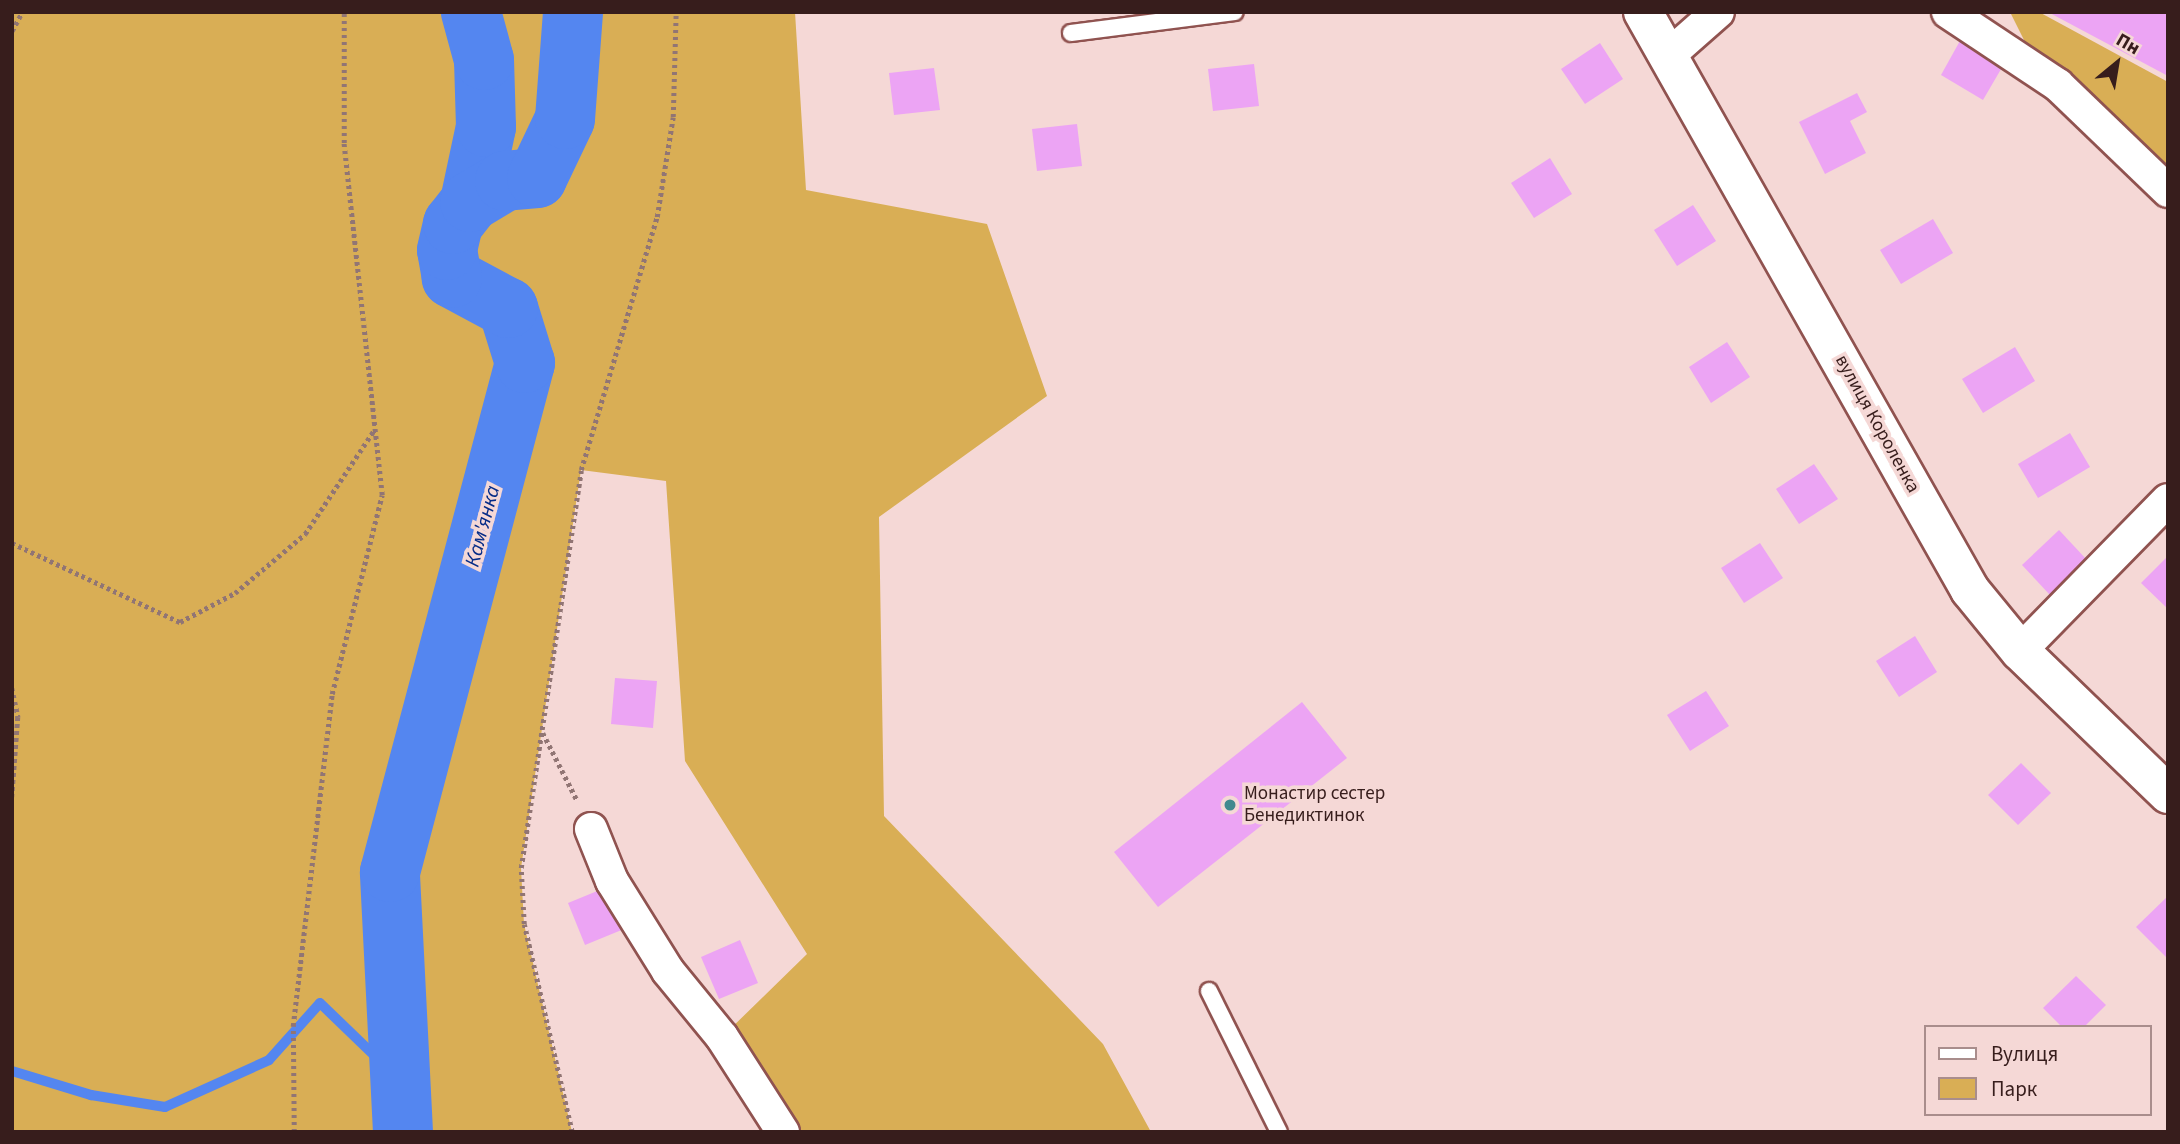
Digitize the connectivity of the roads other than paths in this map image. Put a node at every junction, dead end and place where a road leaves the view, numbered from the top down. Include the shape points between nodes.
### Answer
1 (1235, 12) edge
2 (1643, 12) edge
3 (1718, 12) edge
4 (1967, 17) edge
5 (1071, 33) dead end
6 (1669, 55) junction
7 (2168, 191) edge
8 (2168, 500) edge
9 (2020, 651) junction
10 (2168, 794) edge
11 (591, 829) road end
12 (1209, 990) dead end
13 (783, 1132) edge
14 (1279, 1132) edge

1 - 5 lane
2 - 6 street, вулиця Короленка
3 - 6 street
4 - 7 street via 2058,85
6 - 9 street, вулиця Короленка via 1970,590
8 - 9 street
9 - 10 street, вулиця Короленка
11 - 13 street via 612,881 668,971 722,1037
12 - 14 lane

